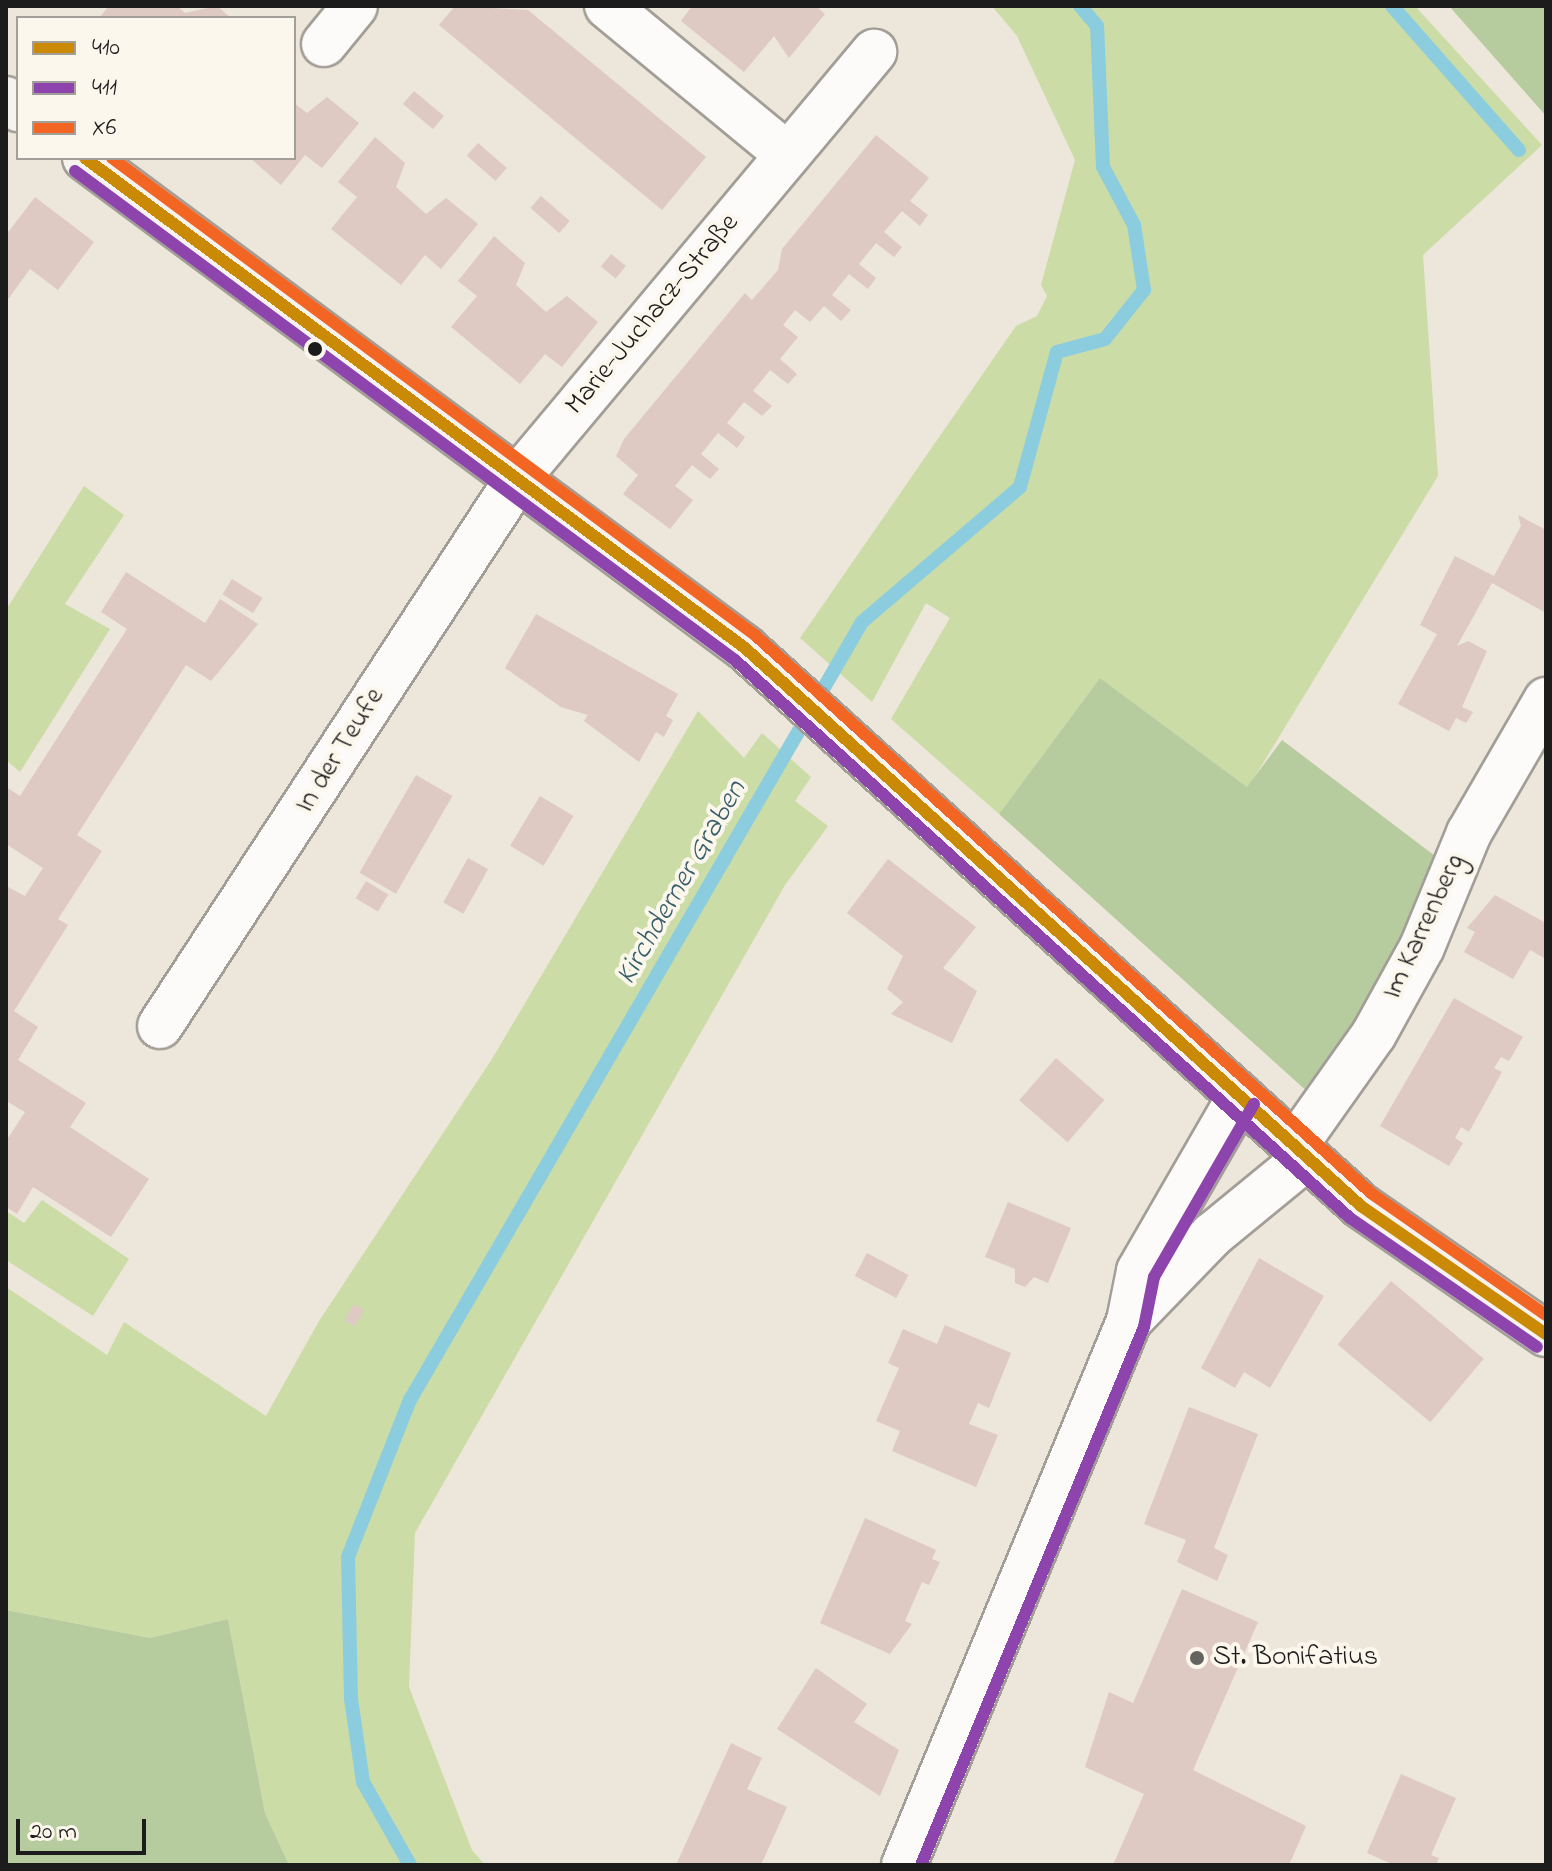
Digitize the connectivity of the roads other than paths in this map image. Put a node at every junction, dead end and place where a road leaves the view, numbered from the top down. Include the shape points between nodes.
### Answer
1 (355, 6) edge
2 (607, 6) edge
3 (324, 44) dead end
4 (874, 52) dead end
5 (788, 155) junction
6 (88, 160) edge
7 (520, 475) junction
8 (1546, 700) edge
9 (160, 1026) dead end
10 (1240, 1096) junction
11 (1300, 1153) junction
12 (1129, 1321) junction
13 (1546, 1334) edge
14 (904, 1865) edge

1 - 3 street
2 - 5 street
4 - 5 street, Marie-Juchacz-Straße
5 - 7 street, Marie-Juchacz-Straße
6 - 7 main road
7 - 9 street, In der Teufe
7 - 10 main road via 785,683
8 - 11 street, Im Karrenberg via 1469,833 1422,947
10 - 11 main road
10 - 12 street, Im Karrenberg via 1139,1271
11 - 12 street, Im Karrenberg
11 - 13 main road via 1361,1206
12 - 14 street, Im Karrenberg

